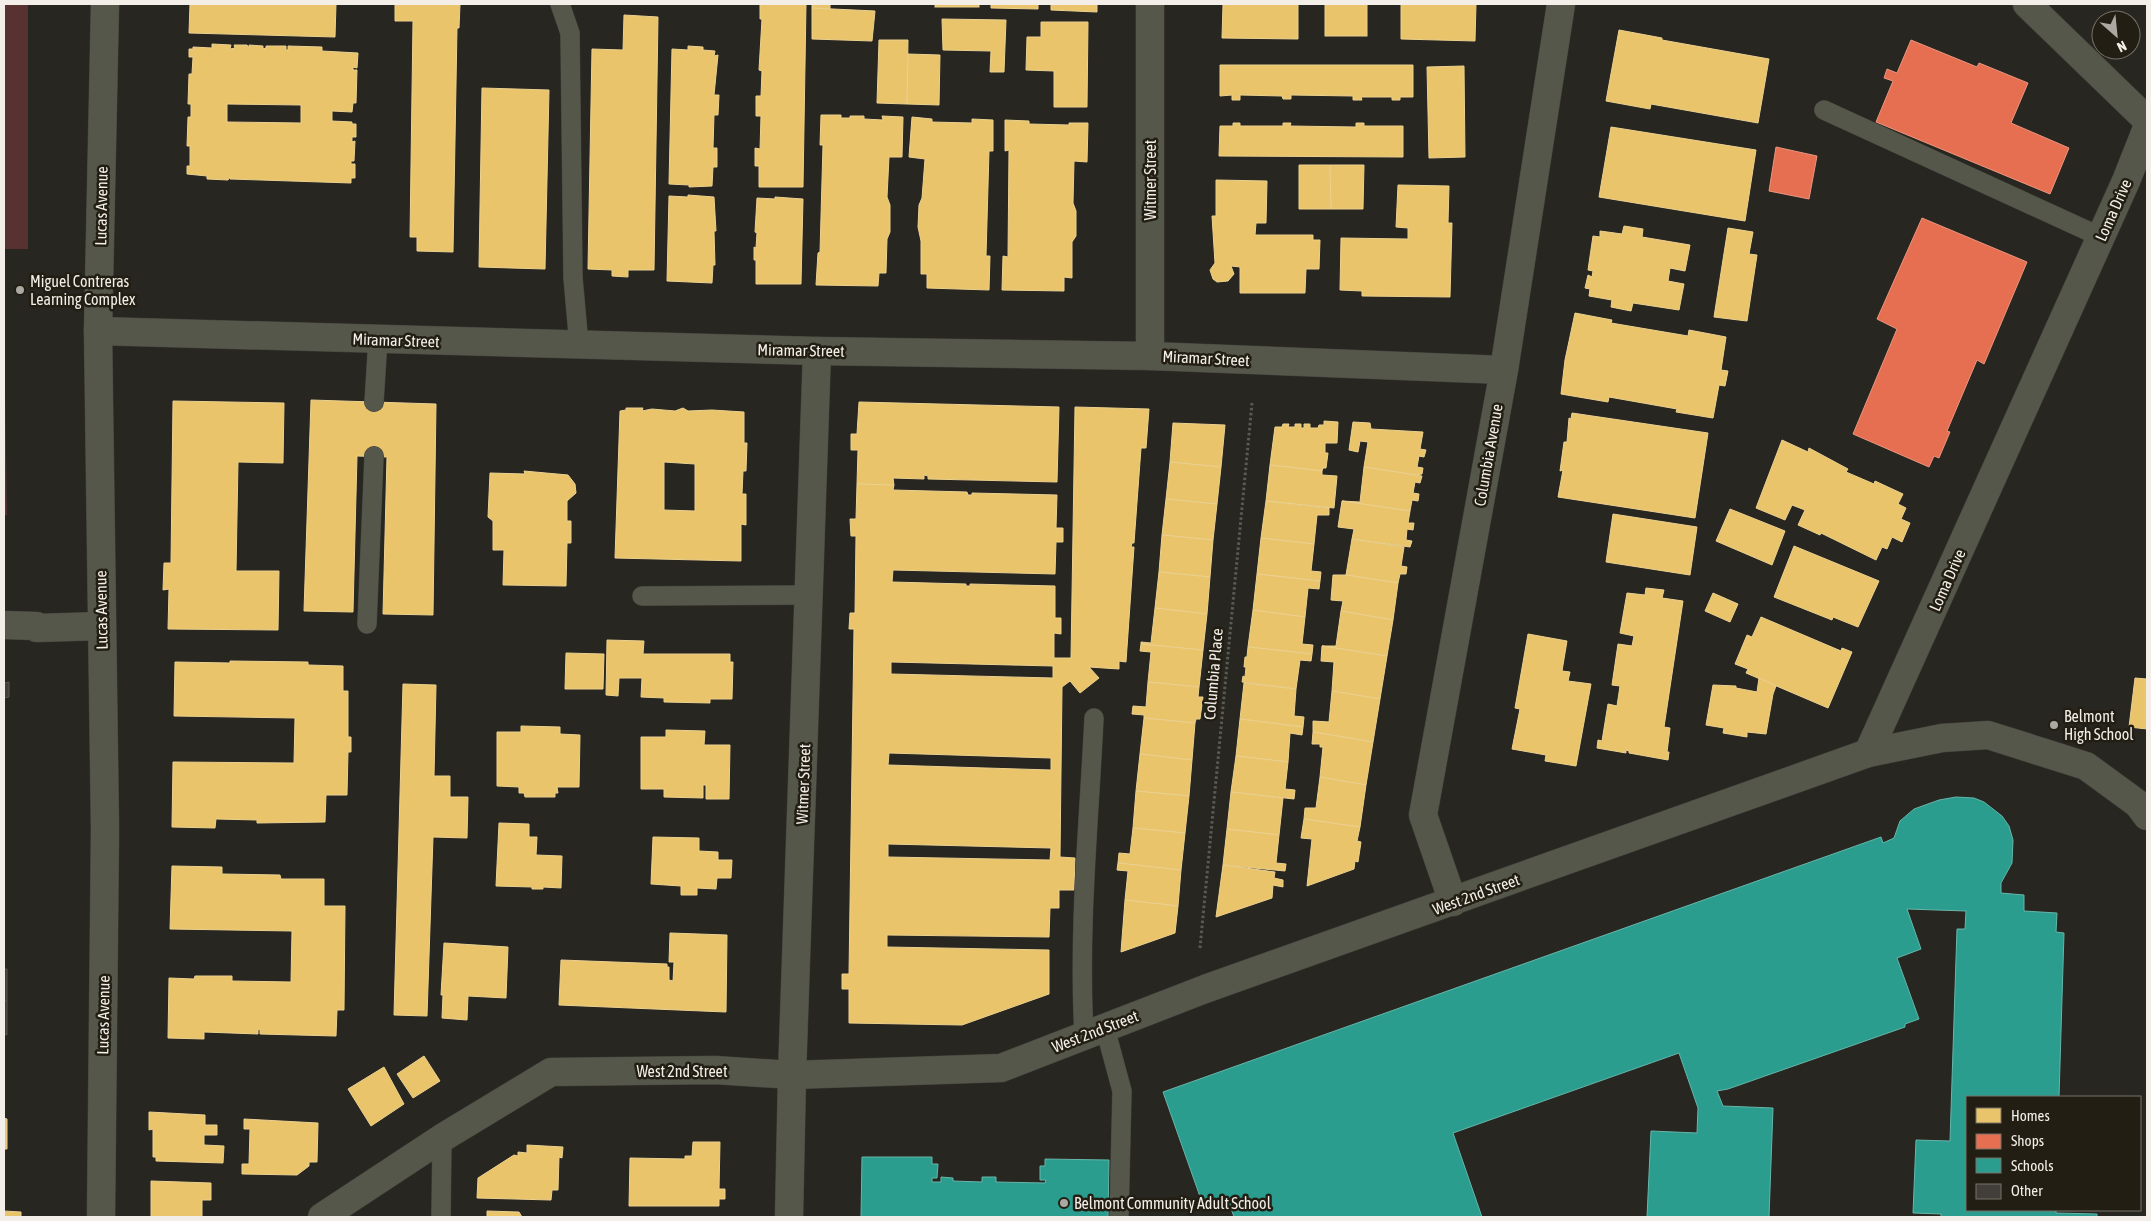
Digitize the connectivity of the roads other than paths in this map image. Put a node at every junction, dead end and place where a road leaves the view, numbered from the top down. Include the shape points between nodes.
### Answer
1 (105, 4) edge
2 (560, 4) edge
3 (1150, 4) edge
4 (1561, 4) edge
5 (2027, 4) edge
6 (1824, 110) dead end
7 (2147, 120) edge
8 (2147, 128) edge
9 (2101, 237) junction
10 (98, 331) junction
11 (378, 339) junction
12 (578, 345) junction
13 (817, 351) junction
14 (1150, 356) junction
15 (1504, 370) junction
16 (374, 402) dead end
17 (374, 456) dead end
18 (809, 595) junction
19 (642, 596) dead end
20 (367, 624) dead end
21 (4, 626) edge
22 (101, 626) junction
23 (1094, 718) dead end
24 (1868, 753) junction
25 (2147, 816) edge
26 (1453, 902) junction
27 (1094, 1032) junction
28 (792, 1074) junction
29 (442, 1138) junction
30 (101, 1217) edge
31 (322, 1217) edge
32 (441, 1217) edge
33 (790, 1217) edge
34 (1119, 1217) edge

1 - 10 street, Lucas Avenue
2 - 12 lane via 570,33 573,278
3 - 14 street, Witmer Street
4 - 15 street, Columbia Avenue
5 - 7 street
6 - 9 lane
8 - 9 street, Loma Drive
9 - 24 street, Loma Drive
10 - 11 street, Miramar Street
10 - 22 street, Lucas Avenue
11 - 12 street, Miramar Street
11 - 16 lane
12 - 13 street, Miramar Street
13 - 14 street, Miramar Street
13 - 18 street, Witmer Street
14 - 15 street, Miramar Street
15 - 26 street, Columbia Avenue via 1423,815
17 - 20 lane
18 - 19 lane
18 - 28 street, Witmer Street
21 - 22 street
22 - 30 street, Lucas Avenue via 105,830
23 - 27 lane via 1081,987
24 - 25 street via 1942,738 1988,735 2086,766 2138,804
24 - 26 street, West 2nd Street
26 - 27 street, West 2nd Street
27 - 28 street, West 2nd Street via 1001,1068
27 - 34 lane via 1122,1091
28 - 29 street, West 2nd Street via 715,1070 551,1072
28 - 33 street, Witmer Street
29 - 31 street, West 2nd Street
29 - 32 lane

